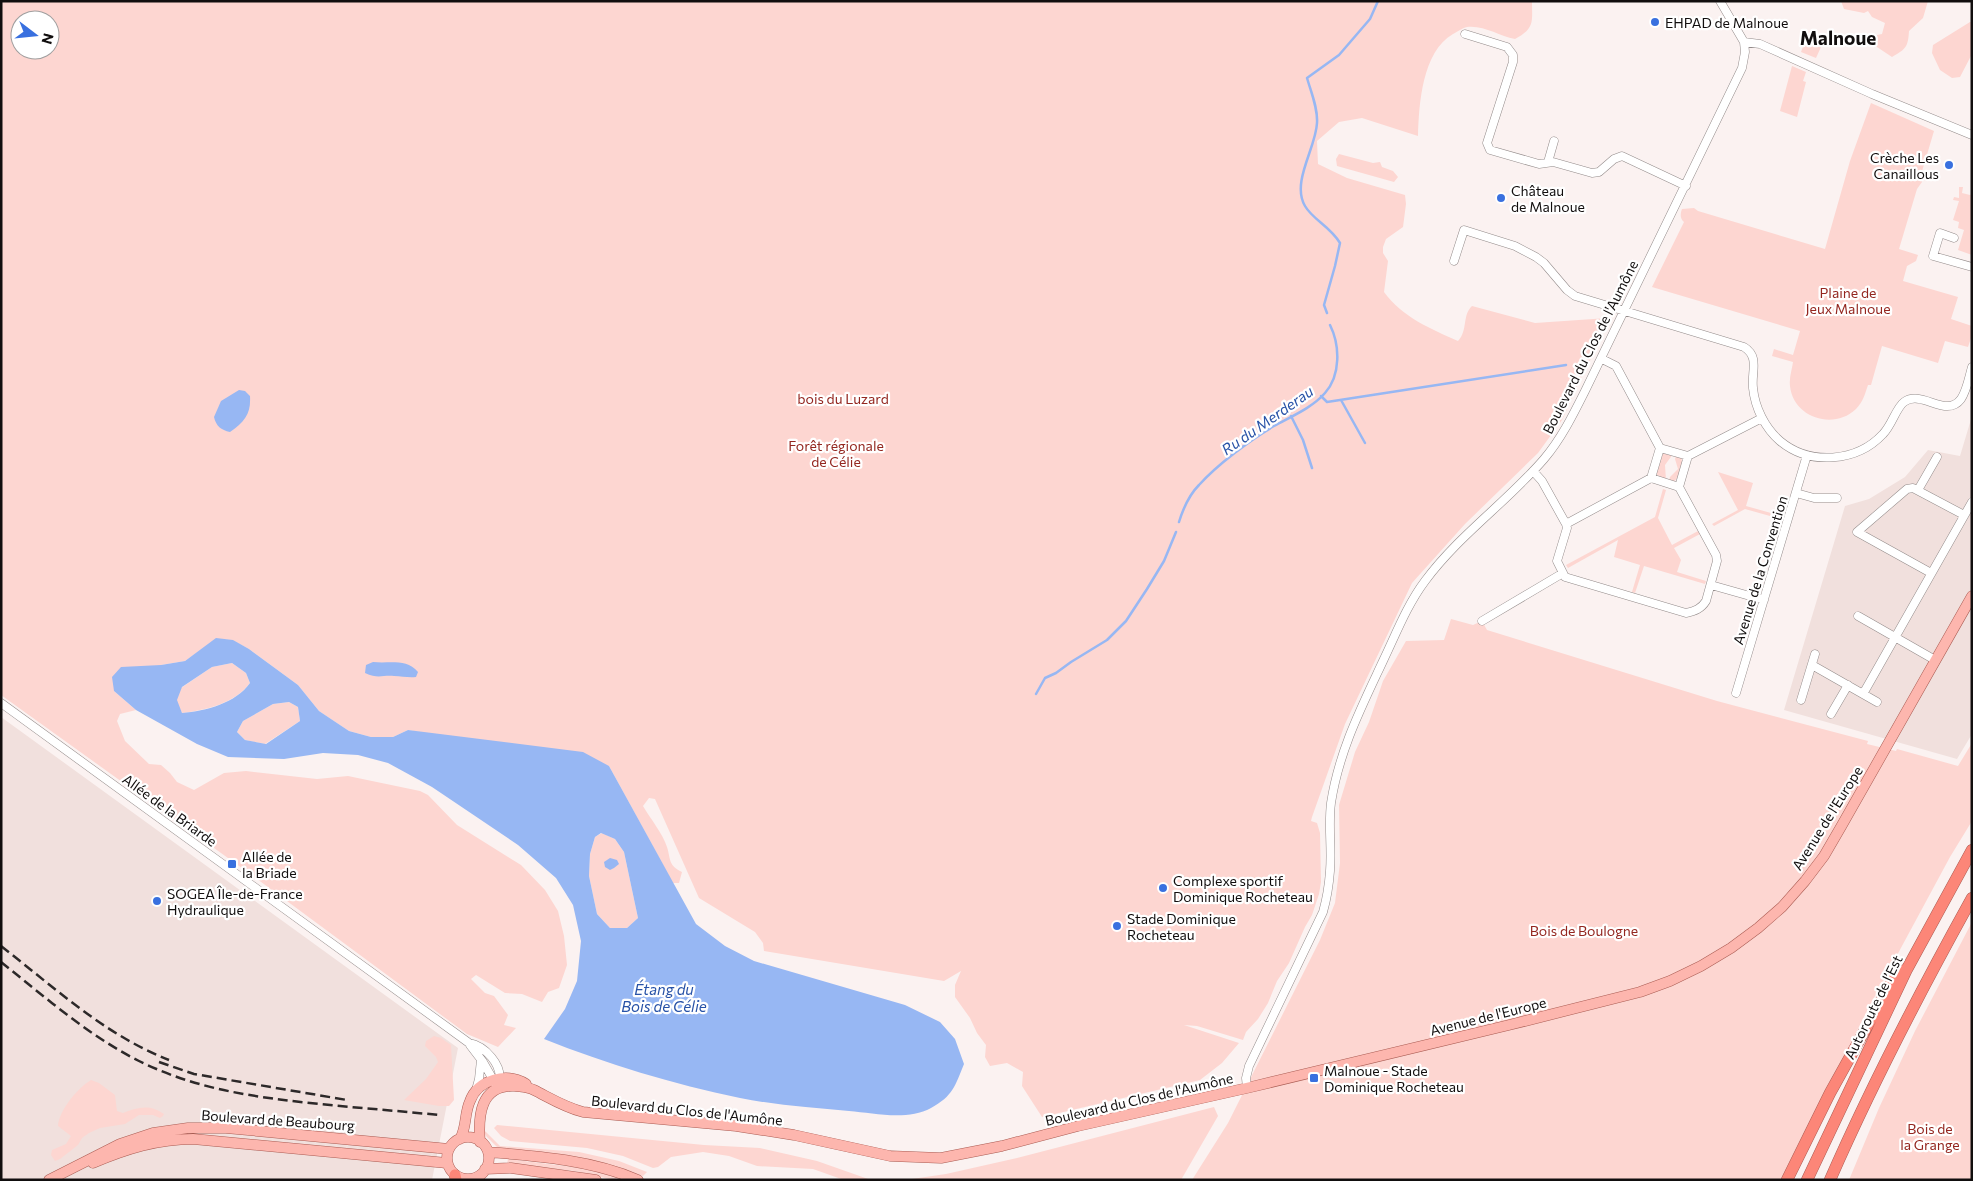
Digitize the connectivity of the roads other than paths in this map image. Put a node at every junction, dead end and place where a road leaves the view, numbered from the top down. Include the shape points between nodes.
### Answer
1 (1720, 1) edge
2 (1465, 34) dead end
3 (1744, 42) junction
4 (1972, 135) edge
5 (1554, 141) dead end
6 (1548, 162) junction
7 (1686, 186) junction
8 (1954, 238) dead end
9 (1454, 261) dead end
10 (1972, 267) edge
11 (1625, 311) junction
12 (1602, 359) junction
13 (1972, 367) edge
14 (1762, 418) junction
15 (1660, 448) junction
16 (1807, 454) junction
17 (1688, 456) junction
18 (1937, 456) dead end
19 (1533, 471) junction
20 (1651, 478) junction
21 (1679, 487) junction
22 (1918, 490) junction
23 (1796, 493) junction
24 (1837, 498) dead end
25 (1972, 502) edge
26 (1964, 516) junction
27 (1566, 524) junction
28 (1563, 573) junction
29 (1931, 573) junction
30 (1711, 585) junction
31 (1972, 596) edge
32 (1764, 600) junction
33 (1858, 616) dead end
34 (1482, 621) dead end
35 (1895, 637) junction
36 (1816, 654) dead end
37 (1935, 660) junction
38 (1812, 665) junction
39 (1848, 685) junction
40 (1736, 693) dead end
41 (1863, 694) junction
42 (1801, 700) dead end
43 (1877, 702) dead end
44 (1, 703) edge
45 (1831, 714) dead end
46 (1972, 850) edge
47 (1972, 898) edge
48 (1907, 969) junction
49 (469, 1043) junction
50 (481, 1060) junction
51 (497, 1082) junction
52 (1247, 1088) junction
53 (474, 1094) junction
54 (460, 1139) junction
55 (480, 1142) junction
56 (449, 1148) junction
57 (488, 1152) junction
58 (447, 1163) junction
59 (485, 1169) junction
60 (52, 1178) edge
61 (456, 1178) edge
62 (596, 1180) edge
63 (638, 1180) edge
64 (1787, 1180) edge
65 (1807, 1180) edge
66 (1830, 1180) edge

1 - 3 street
2 - 6 street via 1507,47 1513,55 1487,143 1490,150 1539,164
3 - 4 street via 1760,44
3 - 7 street, Boulevard du Clos de l'Aumône via 1742,68
5 - 6 street
6 - 7 street via 1596,173 1622,156
7 - 11 street, Boulevard du Clos de l'Aumône
8 - 10 street via 1940,233 1933,256
9 - 11 street via 1464,230 1515,246 1540,260 1571,294
11 - 12 street, Boulevard du Clos de l'Aumône
11 - 14 street via 1747,349 1755,361 1753,389
12 - 15 street via 1616,366
12 - 19 street, Boulevard du Clos de l'Aumône via 1564,431
13 - 16 street via 1962,397 1954,404 1944,406 1919,399 1908,400 1883,434 1867,447 1841,457
14 - 16 street via 1780,441
14 - 17 street
15 - 17 street
15 - 20 street
16 - 23 street, Avenue de la Convention
17 - 21 street
18 - 22 street
19 - 27 street
19 - 52 street, Boulevard du Clos de l'Aumône via 1425,581 1400,624 1343,752 1331,803 1330,870 1323,912 1249,1066
20 - 21 street
20 - 27 street
21 - 30 street via 1716,556
22 - 26 street
22 - 29 street via 1907,489 1857,532
23 - 24 street via 1814,498
23 - 32 street, Avenue de la Convention
25 - 26 street
26 - 29 street
27 - 28 street via 1557,561
28 - 30 street via 1565,577 1686,613 1702,606
28 - 34 street
29 - 35 street
30 - 32 street
31 - 37 main road, Avenue de l'Europe
32 - 40 street, Avenue de la Convention
33 - 35 street
35 - 37 street
35 - 41 street
36 - 38 street
37 - 52 main road, Avenue de l'Europe via 1824,856 1782,906 1731,948 1701,966 1640,992
38 - 39 street
38 - 42 street
39 - 41 street
39 - 45 street
41 - 43 street
44 - 49 street, Allée de la Briarde
46 - 48 highway, Autoroute de l’Est
47 - 66 highway via 1867,1100
48 - 64 highway via 1896,974 1830,1093
48 - 65 highway, Autoroute de l’Est
49 - 50 street, Allée de la Briarde
49 - 51 street, Allée de la Briarde via 493,1059 500,1071
50 - 51 street, Allée de la Briarde
50 - 53 street
51 - 52 main road, Boulevard du Clos de l'Aumône via 515,1079 567,1108 583,1112 736,1126 890,1156 941,1158
51 - 53 main road via 483,1086
51 - 55 main road via 481,1110
53 - 54 main road
54 - 55 main road
54 - 56 main road
55 - 57 main road
56 - 58 main road
56 - 60 main road, Boulevard de Beaubourg via 226,1128 188,1128 153,1133 120,1144
57 - 59 main road
57 - 63 main road via 577,1162
58 - 60 main road, Boulevard de Beaubourg via 178,1139 125,1150
58 - 61 main road
59 - 61 main road via 473,1178
59 - 62 main road via 511,1168

